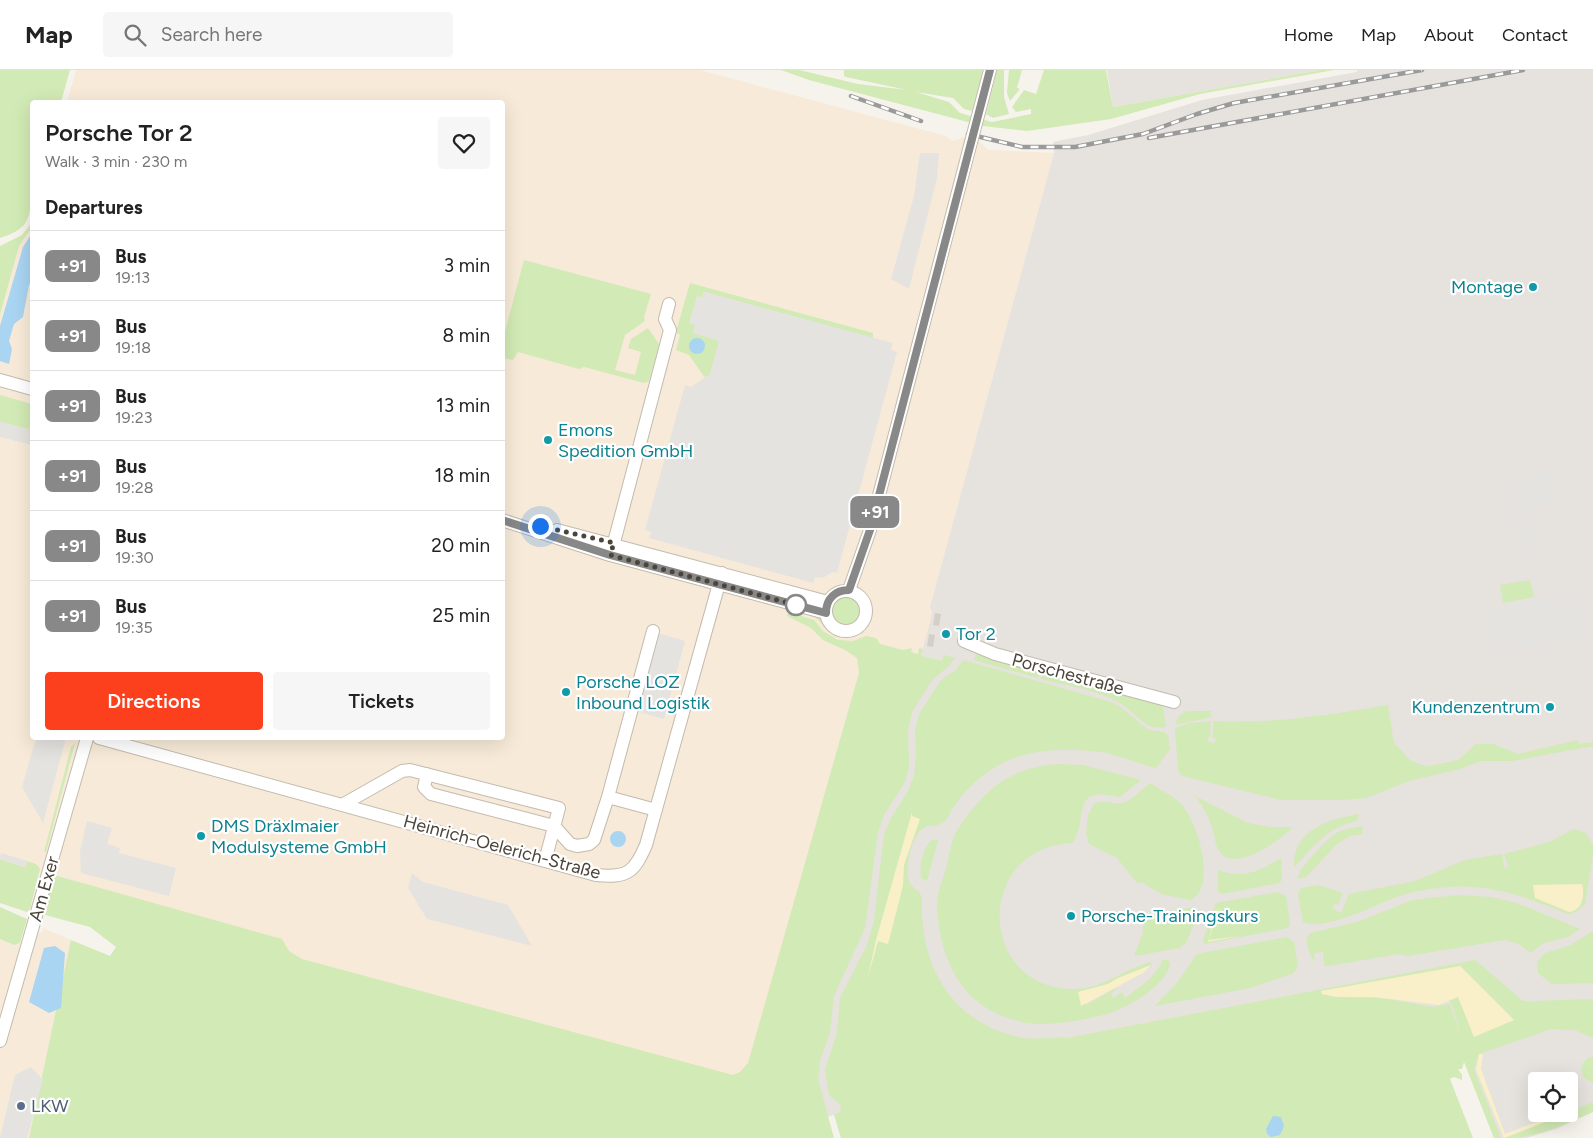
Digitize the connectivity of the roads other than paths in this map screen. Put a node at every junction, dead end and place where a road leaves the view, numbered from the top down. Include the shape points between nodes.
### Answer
1 (990, 70) edge
2 (669, 304) dead end
3 (0, 380) edge
4 (30, 388) edge
5 (505, 520) edge
6 (612, 549) junction
7 (720, 578) junction
8 (854, 592) junction
9 (827, 607) junction
10 (654, 631) dead end
11 (964, 641) dead end
12 (1174, 702) dead end
13 (86, 740) edge
14 (106, 740) edge
15 (427, 774) junction
16 (608, 797) junction
17 (342, 805) junction
18 (656, 810) junction
19 (554, 826) junction
20 (545, 861) junction
21 (0, 1041) edge

1 - 8 street, bridge
2 - 6 street via 665,319 670,330
3 - 4 street
5 - 6 street
6 - 7 street
7 - 9 street
7 - 18 street, Heinrich-Oelerich-Straße
8 - 9 street via 837,592
8 - 9 street via 865,602 867,613 856,629 837,629 831,625
10 - 16 street
11 - 12 street, Porschestraße via 995,654
13 - 21 street, Am Exer
14 - 17 street, Heinrich-Oelerich-Straße
15 - 17 street via 402,771
15 - 19 street via 424,787 431,794
15 - 19 street via 559,808
16 - 18 street
16 - 19 street via 597,834 589,844 570,844
17 - 20 street, Heinrich-Oelerich-Straße
18 - 20 street, Heinrich-Oelerich-Straße via 638,862 628,874 596,875
19 - 20 street

